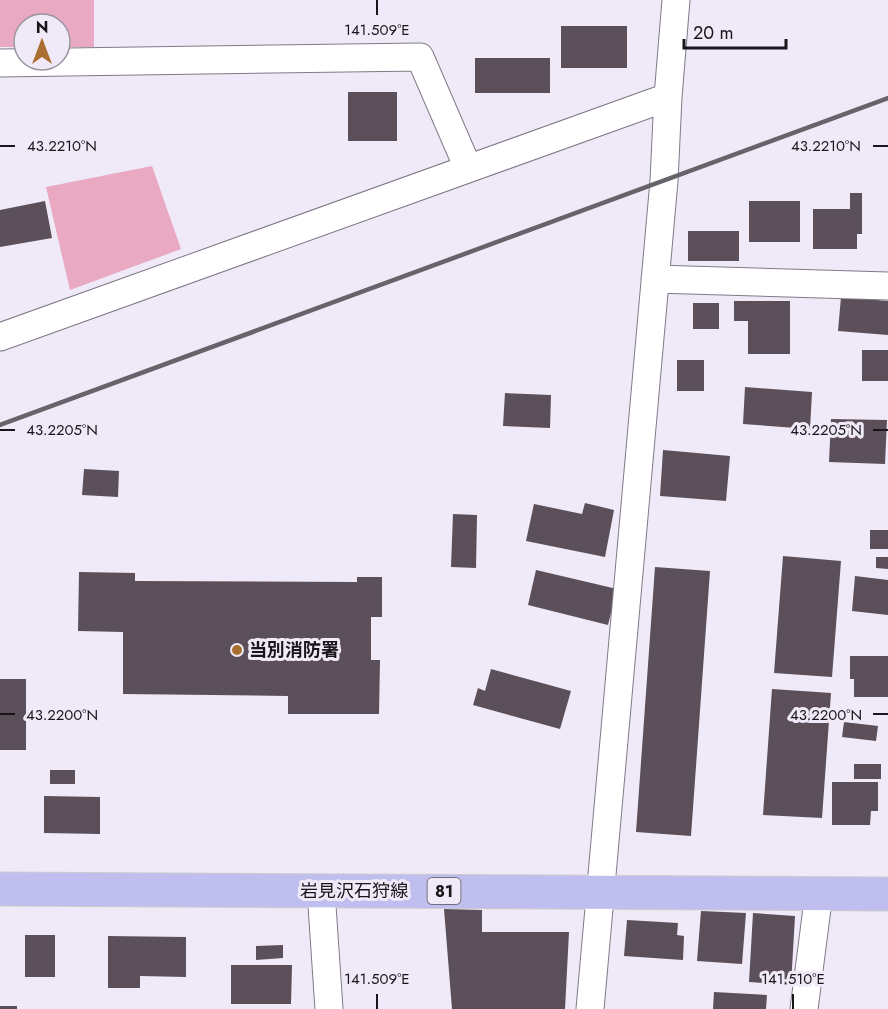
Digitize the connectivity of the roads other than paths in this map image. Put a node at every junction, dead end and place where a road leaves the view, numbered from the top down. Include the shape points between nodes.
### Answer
1 (676, 0) edge
2 (0, 63) edge
3 (668, 97) junction
4 (468, 168) junction
5 (655, 279) junction
6 (888, 286) edge
7 (0, 337) edge
8 (0, 889) edge
9 (321, 891) junction
10 (599, 892) junction
11 (819, 893) junction
12 (888, 894) edge
13 (329, 1009) edge
14 (590, 1009) edge
15 (804, 1009) edge

1 - 3 street
2 - 4 street via 420,57
3 - 4 street
3 - 5 street
4 - 7 street
5 - 6 street
5 - 10 street
8 - 9 main road, 岩見沢石狩線 / 81
9 - 10 main road, 岩見沢石狩線 / 81
9 - 13 street
10 - 11 main road, 岩見沢石狩線 / 81
10 - 14 street
11 - 12 main road, 岩見沢石狩線 / 81
11 - 15 street

